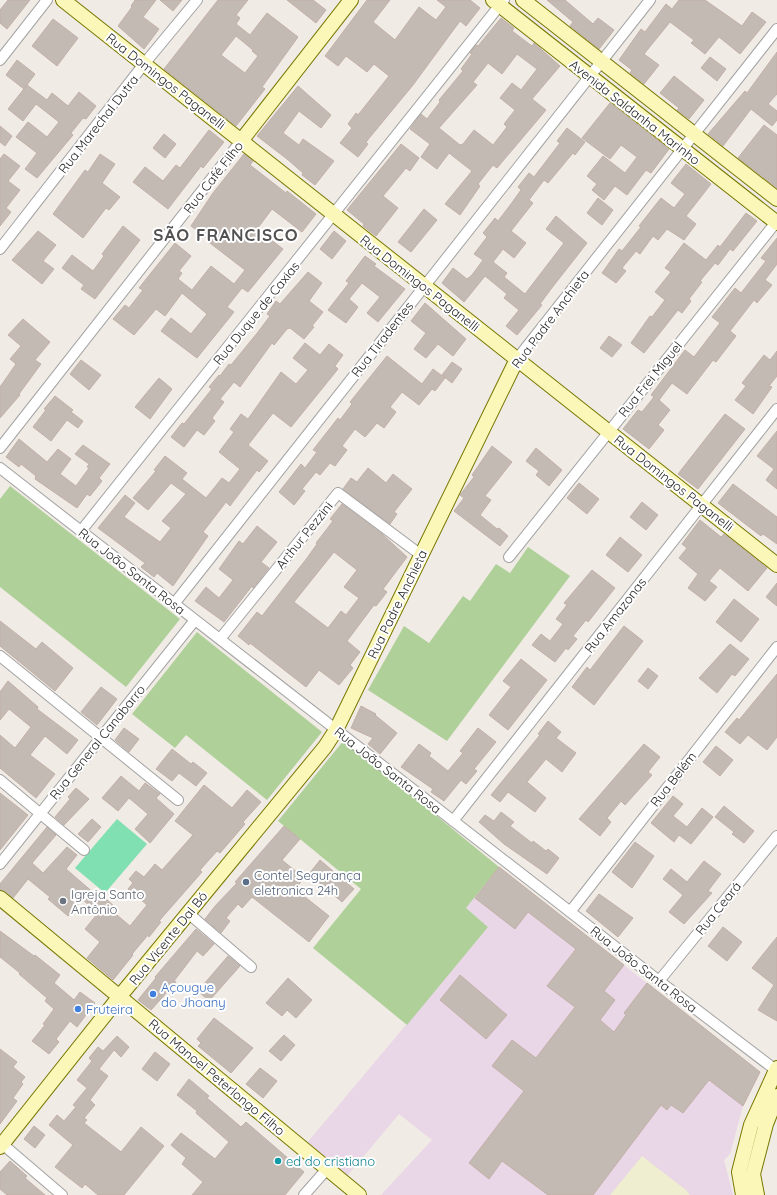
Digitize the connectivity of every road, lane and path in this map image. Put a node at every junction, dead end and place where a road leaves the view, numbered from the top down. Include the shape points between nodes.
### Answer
1 (47, 0) edge
2 (63, 0) edge
3 (197, 0) edge
4 (351, 0) edge
5 (523, 0) edge
6 (650, 0) edge
7 (499, 2) edge
8 (777, 29) edge
9 (0, 60) edge
10 (601, 62) junction
11 (144, 64) junction
12 (590, 76) junction
13 (694, 135) junction
14 (241, 141) junction
15 (683, 149) junction
16 (777, 199) edge
17 (334, 215) junction
18 (777, 222) edge
19 (0, 249) edge
20 (424, 286) junction
21 (517, 359) junction
22 (777, 409) edge
23 (608, 431) junction
24 (0, 448) edge
25 (0, 468) edge
26 (701, 505) junction
27 (81, 531) junction
28 (421, 555) junction
29 (509, 557) dead end
30 (777, 565) edge
31 (174, 604) junction
32 (195, 620) junction
33 (220, 639) junction
34 (777, 647) edge
35 (0, 656) edge
36 (336, 730) junction
37 (100, 738) junction
38 (0, 780) edge
39 (178, 800) dead end
40 (39, 814) junction
41 (453, 821) junction
42 (777, 836) edge
43 (84, 850) dead end
44 (0, 864) edge
45 (0, 898) edge
46 (570, 912) junction
47 (188, 913) junction
48 (251, 967) dead end
49 (659, 981) junction
50 (120, 996) junction
51 (777, 1070) edge
52 (777, 1096) edge
53 (1, 1145) edge
54 (326, 1169) junction
55 (62, 1195) edge
56 (304, 1195) edge
57 (359, 1195) edge
58 (743, 1195) edge
59 (757, 1195) edge

1 - 9 street
2 - 11 street, Rua Domingos Paganelli
3 - 11 street, Rua Marechal Dutra
4 - 14 street, Rua Café Filho
5 - 10 street, Avenida Saldanha Marinho
6 - 10 street, Rua Tiradentes
7 - 12 street, Avenida Saldanha Marinho
7 - 17 street, Rua Duque de Caxias
8 - 13 street, Rua Padre Anchieta
10 - 12 street, Rua Tiradentes
10 - 13 street, Avenida Saldanha Marinho
11 - 14 street, Rua Domingos Paganelli
11 - 19 street, Rua Marechal Dutra
12 - 15 street, Avenida Saldanha Marinho
12 - 20 street, Rua Tiradentes
13 - 15 street, Rua Padre Anchieta
13 - 16 street, Avenida Saldanha Marinho
14 - 17 street, Rua Domingos Paganelli
14 - 24 street, Rua Café Filho
15 - 18 street, Avenida Saldanha Marinho
15 - 21 street, Rua Padre Anchieta
17 - 20 street, Rua Domingos Paganelli
17 - 27 street, Rua Duque de Caxias
18 - 23 street, Rua Frei Miguel
20 - 21 street, Rua Domingos Paganelli
20 - 31 street, Rua Tiradentes
21 - 23 street, Rua Domingos Paganelli
21 - 28 street, Rua Padre Anchieta
22 - 26 street, Rua Amazonas
23 - 26 street, Rua Domingos Paganelli
23 - 29 street, Rua Frei Miguel
25 - 27 street, Rua João Santa Rosa
26 - 30 street, Rua Domingos Paganelli
26 - 41 street, Rua Amazonas
27 - 31 street, Rua João Santa Rosa
28 - 33 street, Arthur Pezzini via 338,493
28 - 36 street, Rua Padre Anchieta
31 - 32 street, Rua João Santa Rosa
32 - 33 street, Rua João Santa Rosa
32 - 37 street, Rua General Canabarro
33 - 36 street, Rua João Santa Rosa
34 - 46 street, Rua Belém
35 - 37 street
36 - 41 street, Rua João Santa Rosa
36 - 47 street, Rua Vicente Dal Bó via 325,748
37 - 39 street
37 - 40 street, Rua General Canabarro
38 - 40 street
40 - 43 street
40 - 44 street, Rua General Canabarro
41 - 46 street, Rua João Santa Rosa
42 - 49 street, Rua Ceará
45 - 50 street, Rua Manoel Peterlongo Filho
46 - 49 street, Rua João Santa Rosa
47 - 48 street
47 - 50 street, Rua Vicente Dal Bó
49 - 51 street, Rua João Santa Rosa
50 - 53 street, Rua Vicente Dal Bó
50 - 54 street, Rua Manoel Peterlongo Filho
51 - 58 street via 751,1125 739,1172
52 - 59 street via 766,1124 753,1174
53 - 55 street
54 - 56 street
54 - 57 street, Rua Manoel Peterlongo Filho

